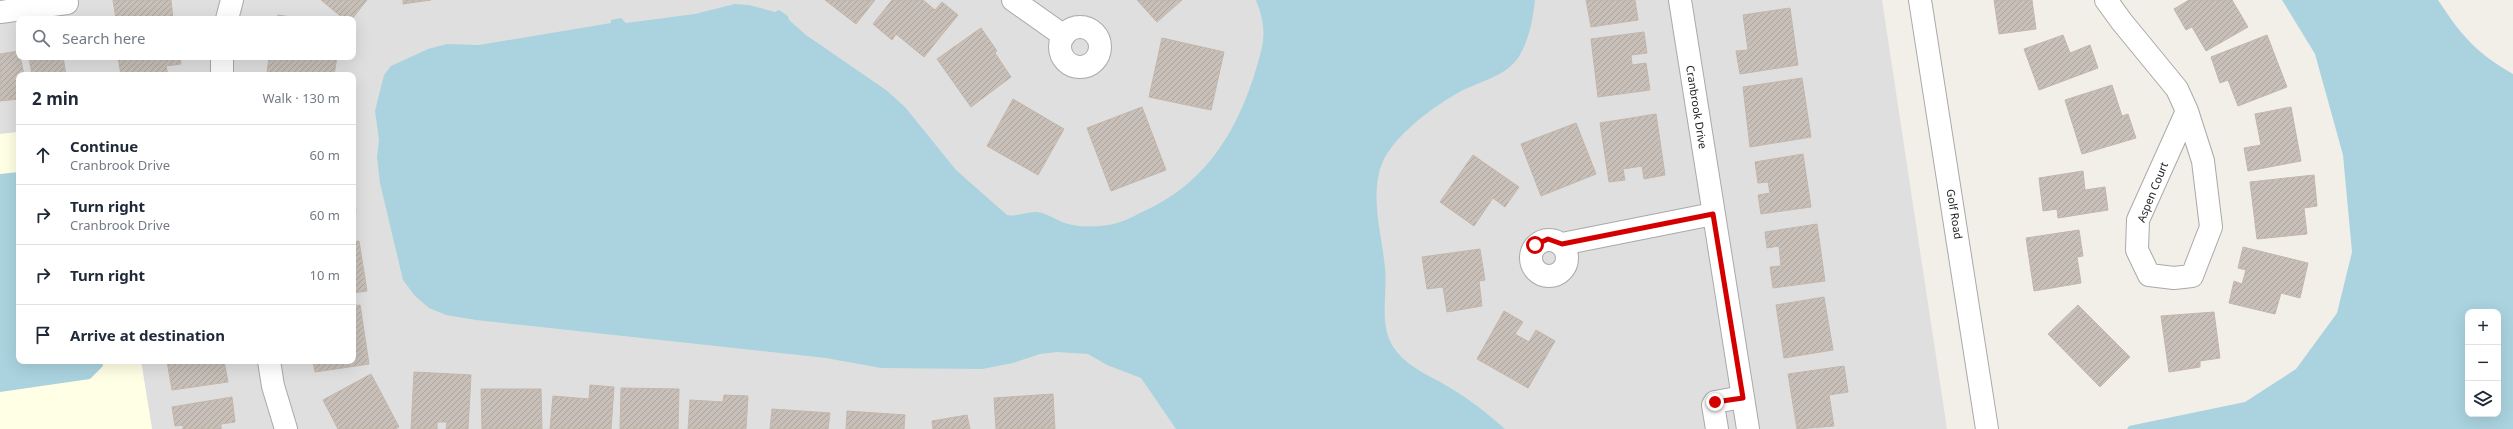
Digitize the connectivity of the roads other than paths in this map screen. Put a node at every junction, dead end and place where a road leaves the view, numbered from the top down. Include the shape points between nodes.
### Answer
1 (1013, 0) edge
2 (1680, 0) edge
3 (1920, 0) edge
4 (2106, 0) edge
5 (67, 3) dead end
6 (0, 12) edge
7 (1064, 36) dead end
8 (222, 60) edge
9 (222, 72) edge
10 (2186, 112) junction
11 (1713, 214) junction
12 (1562, 244) dead end
13 (268, 364) edge
14 (1743, 398) junction
15 (286, 429) edge
16 (1717, 429) edge
17 (1748, 429) edge
18 (1987, 429) edge

1 - 7 street
2 - 11 street, Cranbrook Drive
3 - 18 street, Golf Road
4 - 10 street, Aspen Court via 2177,89
5 - 6 street
8 - 9 street
10 - 10 street, Aspen Court via 2202,161 2211,227 2192,276 2174,278 2149,275 2137,250 2138,220
11 - 12 street
11 - 14 street, Cranbrook Drive
13 - 15 street via 272,386
14 - 16 street via 1715,402 1713,405
14 - 17 street, Cranbrook Drive

